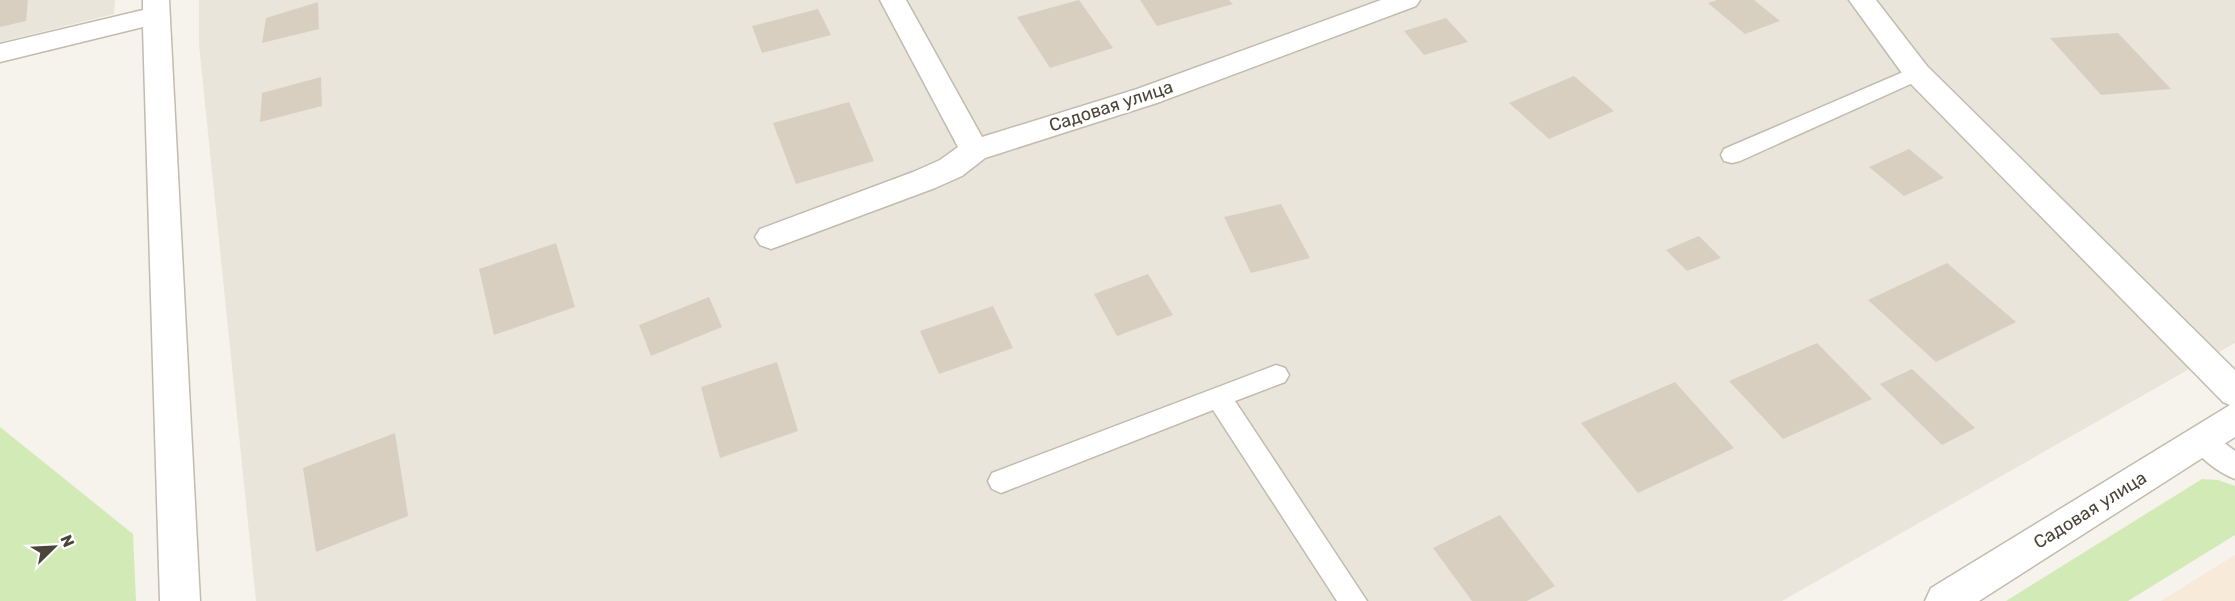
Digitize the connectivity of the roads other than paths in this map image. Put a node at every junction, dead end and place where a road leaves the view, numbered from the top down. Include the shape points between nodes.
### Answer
1 (893, 0) edge
2 (1407, 0) edge
3 (1863, 0) edge
4 (155, 8) edge
5 (0, 53) edge
6 (1917, 73) junction
7 (975, 150) junction
8 (1731, 155) dead end
9 (771, 237) dead end
10 (1276, 375) dead end
11 (2235, 392) edge
12 (1218, 397) junction
13 (2235, 418) edge
14 (2201, 440) junction
15 (2235, 467) edge
16 (1001, 481) dead end
17 (180, 601) edge
18 (1353, 601) edge
19 (1945, 601) edge

1 - 7 street
2 - 7 street, Садовая улица via 1147,96
3 - 6 street
4 - 5 street
4 - 17 street
6 - 8 lane
6 - 11 street
7 - 9 street, Садовая улица via 951,168 924,180
10 - 12 lane
12 - 16 lane
12 - 18 lane
13 - 14 street, Садовая улица
14 - 15 lane
14 - 19 street, Садовая улица

